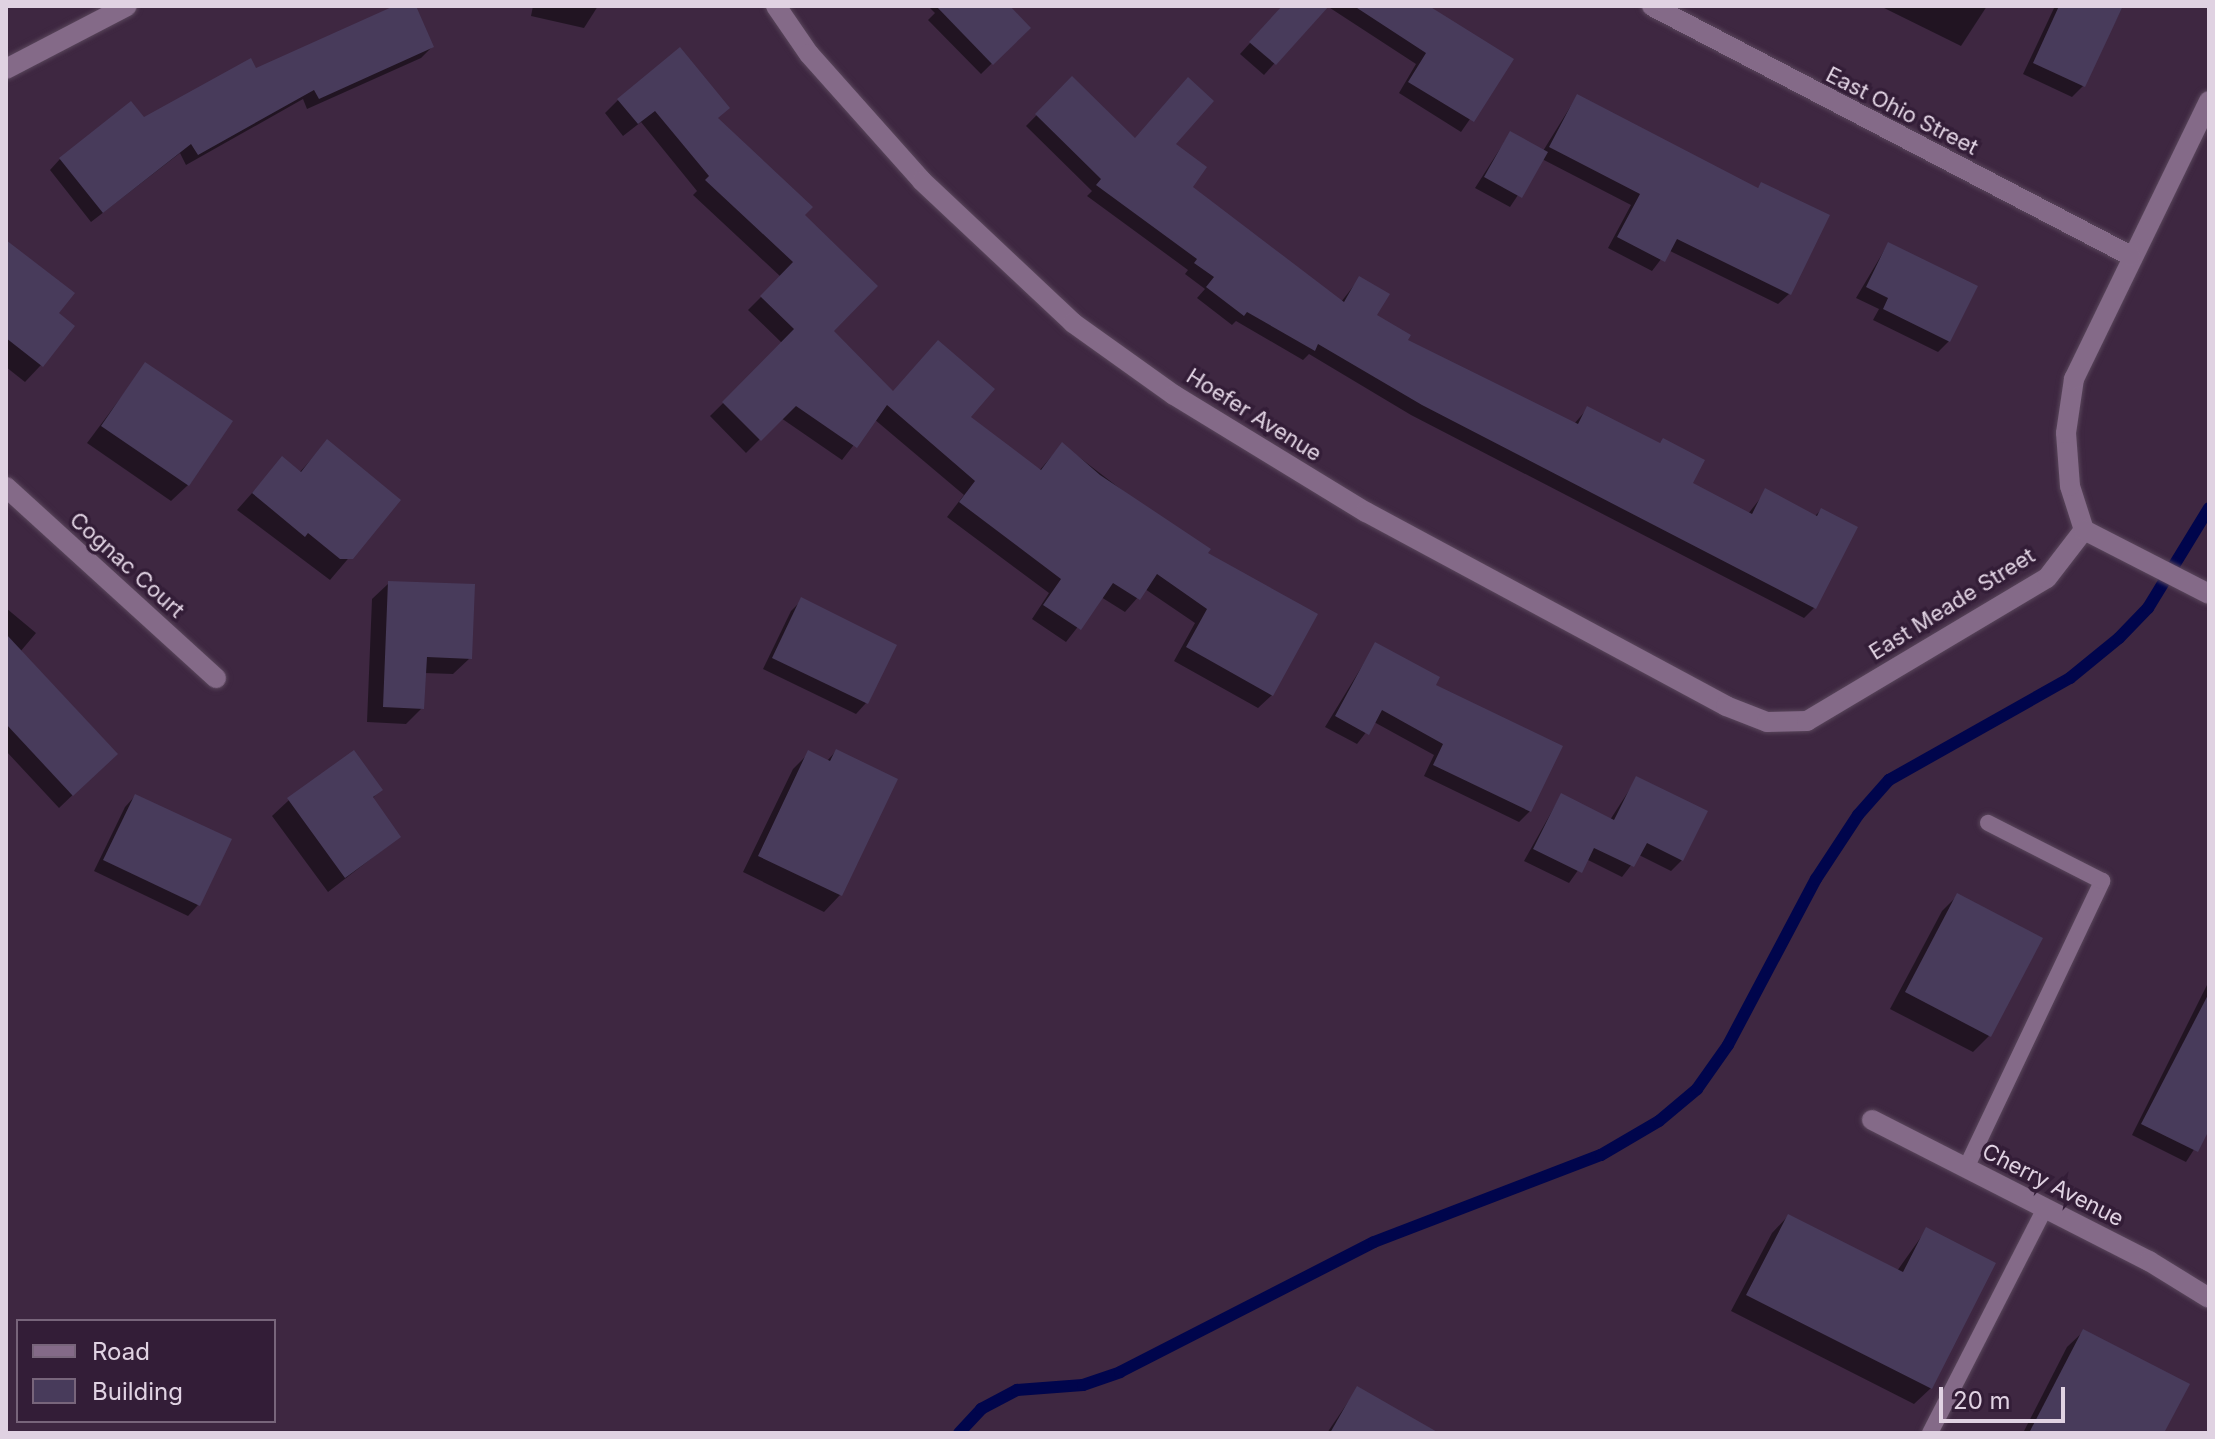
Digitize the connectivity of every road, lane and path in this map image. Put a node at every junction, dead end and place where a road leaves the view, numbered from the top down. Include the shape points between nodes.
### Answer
1 (127, 6) edge
2 (776, 6) edge
3 (1652, 6) edge
4 (6, 69) edge
5 (2209, 101) edge
6 (2131, 256) junction
7 (6, 487) edge
8 (2084, 530) junction
9 (2209, 594) edge
10 (216, 678) dead end
11 (1807, 721) joint
12 (1988, 823) dead end
13 (1872, 1120) dead end
14 (1966, 1168) junction
15 (2045, 1208) junction
16 (2209, 1298) edge
17 (1930, 1433) edge

1 - 4 street
2 - 11 street, Hoefer Avenue via 809,54 922,181 1073,323 1174,395 1366,512 1726,706 1767,722
3 - 6 street, East Ohio Street
5 - 6 street via 2165,198
6 - 8 street via 2074,379 2066,433 2070,486
7 - 10 street, Cognac Court
8 - 9 street
8 - 11 street, East Meade Street via 2047,578
12 - 14 lane via 2102,881
13 - 14 street, Cherry Avenue
14 - 15 street, Cherry Avenue
15 - 16 street, Cherry Avenue
15 - 17 lane

